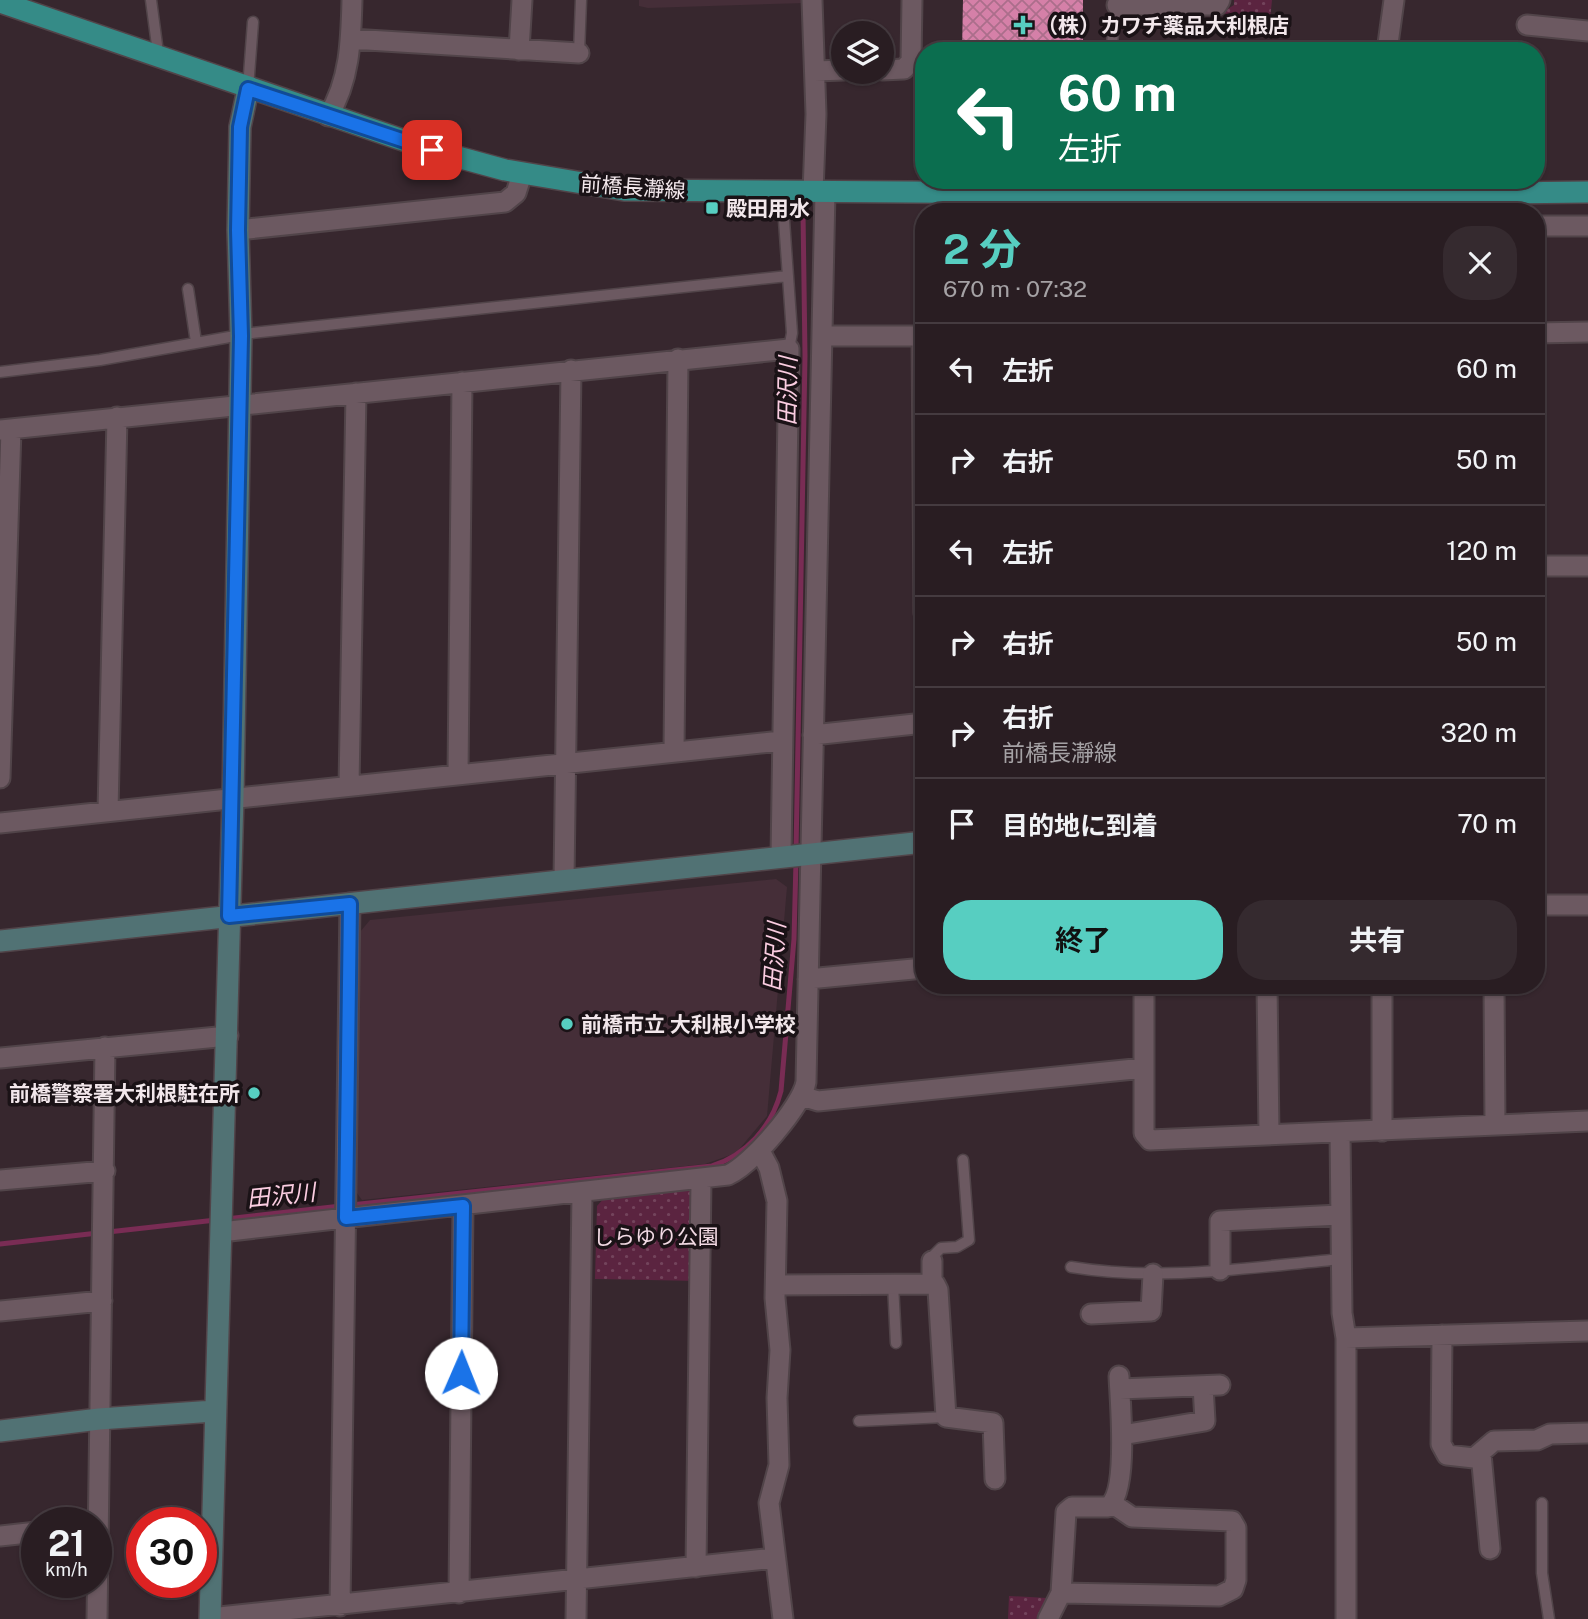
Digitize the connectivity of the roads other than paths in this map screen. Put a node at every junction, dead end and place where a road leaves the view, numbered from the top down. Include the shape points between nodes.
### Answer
1 (151, 0) edge
2 (352, 0) edge
3 (522, 0) edge
4 (581, 0) edge
5 (813, 0) edge
6 (912, 0) edge
7 (1220, 0) edge
8 (1394, 0) edge
9 (0, 2) edge
10 (1117, 3) edge
11 (1165, 3) edge
12 (34, 7) edge
13 (253, 22) dead end
14 (1527, 25) dead end
15 (1588, 31) edge
16 (351, 39) junction
17 (1112, 42) edge
18 (1388, 42) edge
19 (519, 50) junction
20 (579, 53) joint
21 (154, 56) junction
22 (894, 69) edge
23 (831, 70) edge
24 (815, 71) junction
25 (248, 89) junction
26 (328, 116) junction
27 (522, 174) junction
28 (988, 189) edge
29 (1105, 189) edge
30 (782, 192) junction
31 (819, 192) junction
32 (1588, 192) edge
33 (1367, 196) edge
34 (1140, 203) edge
35 (1545, 226) edge
36 (1588, 226) edge
37 (238, 230) junction
38 (788, 276) junction
39 (188, 289) dead end
40 (1588, 332) edge
41 (1545, 333) edge
42 (915, 335) edge
43 (241, 336) junction
44 (822, 336) junction
45 (196, 342) junction
46 (789, 349) junction
47 (678, 359) junction
48 (571, 370) junction
49 (0, 372) edge
50 (462, 382) junction
51 (356, 393) junction
52 (239, 406) junction
53 (117, 417) junction
54 (6, 429) edge
55 (785, 542) junction
56 (817, 543) junction
57 (1545, 566) edge
58 (1588, 566) edge
59 (915, 724) edge
60 (813, 735) junction
61 (780, 741) junction
62 (674, 751) junction
63 (563, 763) junction
64 (458, 774) junction
65 (0, 778) edge
66 (349, 786) junction
67 (233, 797) junction
68 (108, 811) junction
69 (0, 822) edge
70 (915, 843) edge
71 (810, 854) junction
72 (781, 856) junction
73 (564, 880) junction
74 (350, 904) junction
75 (1545, 905) edge
76 (1588, 905) edge
77 (229, 916) junction
78 (0, 941) edge
79 (915, 969) edge
80 (808, 979) junction
81 (1144, 994) edge
82 (1267, 994) edge
83 (1382, 994) edge
84 (1494, 994) edge
85 (228, 1036) junction
86 (105, 1047) junction
87 (0, 1058) edge
88 (1144, 1068) junction
89 (802, 1096) junction
90 (1588, 1121) edge
91 (1495, 1125) junction
92 (1382, 1131) junction
93 (1340, 1132) junction
94 (1269, 1134) junction
95 (760, 1151) junction
96 (963, 1160) dead end
97 (104, 1171) junction
98 (0, 1180) edge
99 (701, 1180) junction
100 (582, 1193) junction
101 (463, 1206) junction
102 (1339, 1214) junction
103 (346, 1218) junction
104 (221, 1232) junction
105 (1342, 1259) junction
106 (932, 1261) joint
107 (1071, 1267) dead end
108 (1220, 1270) junction
109 (1153, 1273) junction
110 (932, 1283) junction
111 (893, 1284) junction
112 (776, 1285) junction
113 (102, 1301) junction
114 (0, 1311) edge
115 (1091, 1314) dead end
116 (1588, 1331) edge
117 (1443, 1335) junction
118 (1346, 1338) junction
119 (896, 1343) dead end
120 (214, 1411) junction
121 (946, 1417) junction
122 (99, 1419) junction
123 (859, 1421) dead end
124 (0, 1431) edge
125 (1588, 1433) edge
126 (1122, 1436) junction
127 (1481, 1454) junction
128 (995, 1479) dead end
129 (1542, 1503) dead end
130 (1113, 1504) junction
131 (97, 1507) edge
132 (21, 1534) edge
133 (0, 1536) edge
134 (1490, 1549) dead end
135 (775, 1558) junction
136 (696, 1567) junction
137 (577, 1580) junction
138 (459, 1593) junction
139 (1061, 1593) junction
140 (97, 1598) edge
141 (340, 1606) junction
142 (97, 1619) edge
143 (210, 1619) edge
144 (576, 1619) edge
145 (782, 1619) edge
146 (1048, 1619) edge
147 (1346, 1619) edge
148 (1549, 1619) edge

1 - 21 lane
2 - 16 street
3 - 19 street
4 - 20 lane
5 - 24 street
6 - 22 street via 911,61 904,69
7 - 11 street via 1217,5
8 - 18 street
9 - 12 main road, 前橋長瀞線
10 - 11 street
10 - 17 lane
12 - 21 main road, 前橋長瀞線
13 - 25 lane
14 - 15 street
16 - 19 street
16 - 26 street via 342,94
19 - 20 street
21 - 25 main road, 前橋長瀞線
23 - 24 street
24 - 31 street
25 - 26 main road, 前橋長瀞線
25 - 37 street via 240,127
26 - 27 main road, 前橋長瀞線
27 - 30 main road, 前橋長瀞線 via 624,190
27 - 37 street via 516,193 505,202
28 - 31 main road, 前橋長瀞線
29 - 34 main road, 前橋長瀞線
30 - 31 main road, 前橋長瀞線
30 - 38 lane
31 - 44 street
32 - 33 main road, 前橋長瀞線
33 - 34 main road, 前橋長瀞線
35 - 36 street
37 - 43 street
38 - 43 lane
38 - 46 lane
39 - 45 lane
40 - 41 street
42 - 44 street
43 - 45 lane
43 - 52 street
44 - 56 street
45 - 49 lane
46 - 47 street
46 - 55 street
47 - 48 street
47 - 62 street
48 - 50 street
48 - 63 street
50 - 51 street
50 - 64 street
51 - 52 street
51 - 66 street
52 - 53 street
52 - 67 street
53 - 54 street
53 - 68 street
54 - 65 street
55 - 56 street
55 - 61 street
56 - 60 street
57 - 58 street
59 - 60 street
60 - 71 street
61 - 62 street
61 - 72 street
62 - 63 street
63 - 64 street
63 - 73 street
64 - 66 street
66 - 67 street
67 - 68 street
67 - 77 street
68 - 69 street
70 - 71 street
71 - 72 street
71 - 80 street
72 - 73 street
73 - 74 street
74 - 77 street
74 - 103 street
75 - 76 street
77 - 78 street
77 - 85 street
79 - 80 street
80 - 89 street
81 - 88 street
82 - 94 street
83 - 92 street
84 - 91 street
85 - 86 street
85 - 104 street
86 - 87 street
86 - 97 street
88 - 89 street via 818,1101
88 - 94 street via 1144,1133 1150,1140
89 - 95 street
90 - 91 street
91 - 92 street
92 - 93 street
93 - 94 street
93 - 102 street
95 - 99 street via 736,1172
95 - 112 street via 777,1201
96 - 106 lane via 969,1240 941,1248
97 - 98 street
97 - 113 street
99 - 100 street
99 - 136 street
100 - 101 street
100 - 137 street
101 - 103 street
101 - 138 street
102 - 105 street
102 - 108 street via 1220,1221
103 - 104 street
103 - 141 street
104 - 120 street
105 - 108 lane
105 - 118 street
106 - 110 street
107 - 109 lane
108 - 109 lane
109 - 115 street via 1151,1311
110 - 111 street
110 - 121 street via 938,1290
111 - 112 street
111 - 119 lane
112 - 135 street via 779,1465 769,1503
113 - 114 street
113 - 122 street
116 - 117 street
117 - 118 street
117 - 127 street via 1442,1449 1452,1457
118 - 147 street
120 - 122 street
120 - 143 street
121 - 123 lane
121 - 128 street via 993,1423
122 - 124 street
122 - 131 street
125 - 127 street via 1494,1441
126 - 126 street via 1119,1383 1211,1386 1205,1422
126 - 130 street
127 - 134 street
129 - 148 lane via 1542,1573
130 - 139 street via 1072,1507 1066,1512
130 - 139 street via 1132,1517 1232,1521 1236,1541 1233,1589 1219,1596
132 - 133 street
135 - 136 street
135 - 145 street
136 - 137 street
137 - 138 street
137 - 144 street
138 - 141 street
139 - 146 street
140 - 142 street
141 - 143 street

